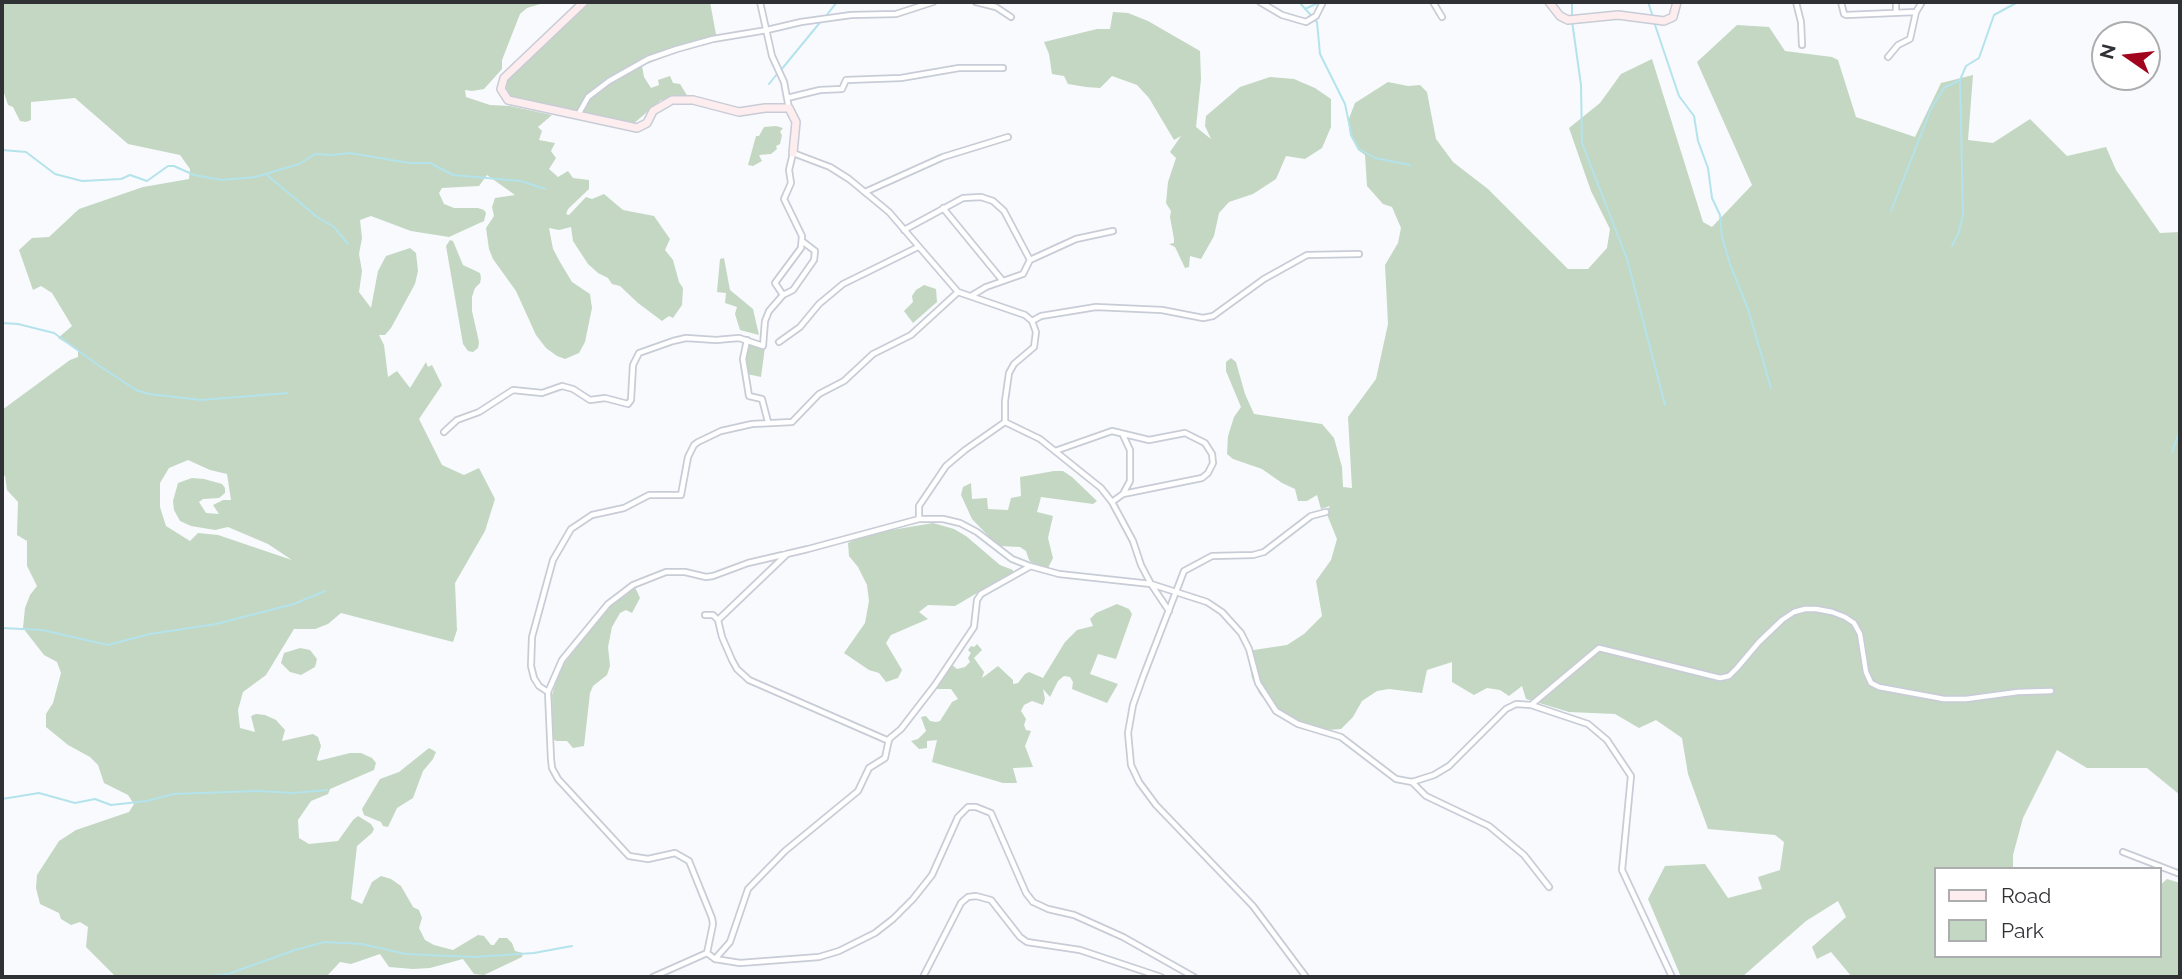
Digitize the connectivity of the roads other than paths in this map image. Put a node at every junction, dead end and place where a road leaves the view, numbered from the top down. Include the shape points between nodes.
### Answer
1 (584, 2) edge
2 (760, 2) edge
3 (933, 2) edge
4 (976, 2) edge
5 (1260, 2) edge
6 (1323, 2) edge
7 (1433, 2) edge
8 (1677, 2) edge
9 (1796, 2) edge
10 (1841, 2) edge
11 (1896, 2) edge
12 (1922, 2) edge
13 (1548, 3) edge
14 (1896, 12) junction
15 (1916, 12) junction
16 (1011, 17) dead end
17 (1442, 17) dead end
18 (767, 30) junction
19 (1802, 46) dead end
20 (1888, 57) dead end
21 (1003, 68) dead end
22 (787, 97) junction
23 (789, 108) junction
24 (577, 116) junction
25 (1008, 136) dead end
26 (793, 153) junction
27 (865, 192) junction
28 (943, 208) junction
29 (904, 230) junction
30 (1113, 231) dead end
31 (802, 241) junction
32 (918, 247) junction
33 (1359, 254) dead end
34 (1030, 260) junction
35 (1003, 281) junction
36 (958, 292) junction
37 (783, 295) junction
38 (970, 297) junction
39 (1032, 321) junction
40 (747, 341) junction
41 (779, 342) dead end
42 (768, 422) junction
43 (1005, 422) junction
44 (444, 432) dead end
45 (1123, 435) junction
46 (1054, 451) junction
47 (1123, 494) junction
48 (1112, 502) junction
49 (1326, 512) dead end
50 (919, 519) junction
51 (788, 553) junction
52 (1030, 566) junction
53 (1151, 584) junction
54 (1175, 591) junction
55 (1169, 611) junction
56 (705, 615) dead end
57 (718, 620) junction
58 (2051, 691) dead end
59 (548, 692) junction
60 (1531, 705) junction
61 (889, 741) junction
62 (1412, 782) junction
63 (2123, 852) dead end
64 (2180, 874) edge
65 (1549, 887) dead end
66 (707, 953) junction
67 (715, 959) junction
68 (653, 977) edge
69 (923, 977) edge
70 (1161, 977) edge
71 (1194, 977) edge
72 (1306, 977) edge
73 (1672, 977) edge

1 - 24 street via 504,78 501,89 508,100
2 - 18 street
3 - 18 street via 896,14 838,16
4 - 16 street
5 - 6 street via 1301,21 1312,19
7 - 17 street
8 - 13 street via 1672,17 1664,20 1618,15 1571,20
9 - 19 street
10 - 14 street via 1846,15
11 - 14 street
12 - 15 street
14 - 15 street
15 - 20 street via 1910,39
18 - 22 street
18 - 24 street via 713,39 648,59 588,97
21 - 22 street via 857,78 846,80 842,89
22 - 23 street
23 - 24 street via 739,112 693,100 672,100 637,128
23 - 26 street via 796,122
25 - 27 street via 943,157
26 - 27 street via 830,167
26 - 31 street via 791,183 784,199
27 - 29 street
28 - 29 street
28 - 34 street via 963,198 993,201 1004,211
28 - 35 street
29 - 32 street
30 - 34 street via 1076,239
31 - 37 street via 802,248 775,283
31 - 37 street via 815,251 814,260 793,290
32 - 36 street
32 - 41 street via 843,284
33 - 39 street via 1307,255 1213,316 1096,307
34 - 35 street via 1023,274
35 - 38 street
36 - 38 street
36 - 42 street via 911,335 873,354 844,381 819,394 792,422
37 - 40 street via 765,321 763,346
38 - 39 street
39 - 43 street via 1037,339 1009,373
40 - 42 street via 743,359 749,396 762,399
40 - 44 street via 686,338 641,351 633,365 628,404 592,400 562,386 542,393 513,390
42 - 59 street via 721,431 694,445 681,495 649,495 624,508 592,515 571,529 553,560 532,637 534,678
43 - 46 street via 1031,433
43 - 50 street via 946,466 919,506
45 - 46 street via 1103,433
45 - 47 street via 1130,457
45 - 47 street via 1149,440 1185,433 1205,443 1213,463 1202,478
46 - 48 street
47 - 48 street
48 - 53 street
49 - 54 street via 1311,516 1264,552 1205,558 1184,571
50 - 51 street
50 - 52 street via 960,523
51 - 57 street
51 - 59 street via 713,576 666,572 633,585 608,604 570,648
52 - 53 street via 1059,574
52 - 61 street via 981,594 974,627
53 - 54 street
53 - 55 street
54 - 55 street
54 - 62 street via 1207,602 1241,633 1258,683 1276,710 1298,724 1340,737 1396,779
55 - 72 street via 1133,705 1128,733 1131,765 1156,806 1253,906
56 - 57 street
57 - 61 street via 732,660 749,680
58 - 60 street via 1955,699 1879,687 1866,672 1854,623 1816,609 1794,612 1782,620 1728,676 1713,678 1599,648
59 - 66 street via 552,768 558,779 629,856 648,859 675,853 689,861 713,924
60 - 62 street via 1511,705 1449,766
60 - 73 street via 1588,724 1607,740 1632,776 1622,870
61 - 67 street via 885,758 869,768 858,791 748,888 730,942
62 - 65 street via 1426,796 1489,826 1524,855
63 - 64 street
66 - 67 street
66 - 68 street
67 - 71 street via 740,963 819,957 875,933 913,899 932,875 958,817 968,807 976,807 991,813 1033,902 1123,937
69 - 70 street via 961,904 976,896 991,900 1027,942 1080,950

